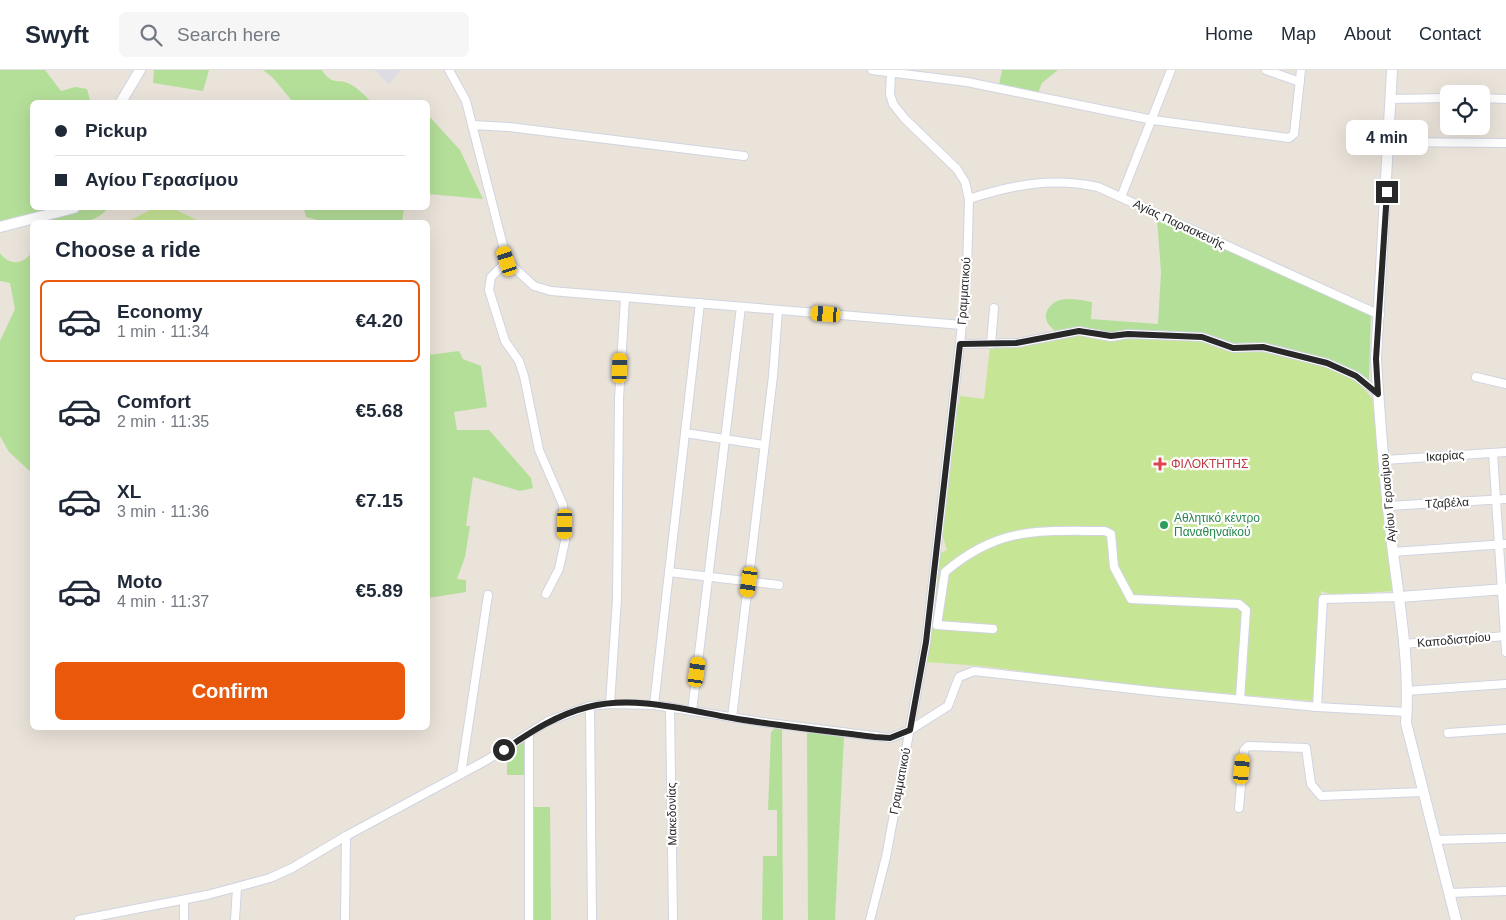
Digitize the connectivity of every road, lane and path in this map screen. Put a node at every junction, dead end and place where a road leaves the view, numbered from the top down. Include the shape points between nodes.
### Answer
1 (140, 70) edge
2 (449, 70) edge
3 (872, 70) edge
4 (1171, 70) edge
5 (1266, 70) edge
6 (1301, 70) edge
7 (1392, 70) edge
8 (891, 73) junction
9 (1300, 82) junction
10 (1440, 98) edge
11 (1490, 98) edge
12 (1390, 99) junction
13 (1506, 99) edge
14 (122, 100) edge
15 (1153, 120) junction
16 (472, 125) junction
17 (1389, 142) junction
18 (1506, 143) edge
19 (744, 156) dead end
20 (1121, 197) junction
21 (969, 199) junction
22 (66, 210) edge
23 (0, 227) edge
24 (507, 261) junction
25 (624, 297) junction
26 (700, 303) junction
27 (742, 307) junction
28 (994, 308) dead end
29 (778, 310) junction
30 (1380, 315) junction
31 (962, 325) junction
32 (960, 344) junction
33 (991, 344) junction
34 (1476, 377) dead end
35 (1506, 384) edge
36 (1378, 394) junction
37 (685, 433) junction
38 (725, 440) junction
39 (764, 445) junction
40 (1506, 452) edge
41 (1493, 453) junction
42 (1385, 460) junction
43 (1506, 499) edge
44 (1496, 500) junction
45 (1388, 506) junction
46 (1502, 544) edge
47 (1393, 552) junction
48 (669, 572) junction
49 (710, 577) junction
50 (749, 582) junction
51 (779, 585) dead end
52 (1504, 589) edge
53 (546, 594) dead end
54 (488, 595) dead end
55 (1400, 597) junction
56 (993, 629) dead end
57 (1505, 636) edge
58 (1403, 644) junction
59 (1506, 652) edge
60 (1506, 684) edge
61 (1406, 691) junction
62 (1240, 699) junction
63 (610, 704) junction
64 (654, 705) junction
65 (590, 706) junction
66 (670, 707) junction
67 (1317, 707) junction
68 (692, 711) junction
69 (1406, 712) junction
70 (732, 718) junction
71 (1506, 729) edge
72 (910, 730) junction
73 (1448, 733) dead end
74 (528, 734) junction
75 (461, 774) junction
76 (1423, 792) junction
77 (1239, 808) dead end
78 (346, 836) junction
79 (1506, 838) edge
80 (1435, 840) junction
81 (237, 888) junction
82 (1506, 891) edge
83 (1449, 893) junction
84 (184, 900) junction
85 (79, 920) edge
86 (184, 920) edge
87 (235, 920) edge
88 (346, 920) edge
89 (529, 920) edge
90 (592, 920) edge
91 (673, 920) edge
92 (870, 920) edge
93 (1456, 920) edge

1 - 14 street
2 - 16 street via 466,101
3 - 8 street
4 - 15 street
5 - 9 street
6 - 9 street
7 - 12 street, Αγίου Γερασίμου
8 - 15 street via 967,82
8 - 21 street, Γραμματικού via 890,94 894,104 905,119 957,169 965,182
9 - 15 street via 1294,134 1290,138
10 - 12 street
11 - 13 street
12 - 17 street, Αγίου Γερασίμου
15 - 20 street
16 - 19 street
16 - 24 street
17 - 18 street
17 - 30 street, Αγίου Γερασίμου
20 - 21 street, Αγίας Παρασκευής via 1098,186 1056,182 1017,185
20 - 30 street, Αγίας Παρασκευής
21 - 31 street, Γραμματικού
22 - 23 street
24 - 25 street via 534,286 551,291
24 - 53 street via 491,277 489,290 505,341 519,361 524,376 539,450 564,505 565,541 559,569
25 - 26 street
25 - 63 street via 619,399 617,599
26 - 27 street
26 - 37 street
27 - 29 street
27 - 38 street
28 - 33 street
29 - 31 street
29 - 39 street
30 - 36 street, Αγίου Γερασίμου via 1376,359
31 - 32 street, Γραμματικού
32 - 33 street
32 - 72 street, Γραμματικού via 926,642
33 - 36 street via 1016,343 1079,331 1111,336 1202,337 1233,348 1263,347 1327,363 1356,376
34 - 35 street
36 - 42 street, Αγίου Γερασίμου
37 - 38 street
37 - 48 street
38 - 39 street
38 - 49 street
39 - 50 street
40 - 41 street, Ικαρίας
41 - 42 street, Ικαρίας
41 - 44 street
42 - 45 street, Αγίου Γερασίμου
43 - 44 street, Τζαβέλα
44 - 45 street, Τζαβέλα
44 - 46 street
45 - 47 street, Αγίου Γερασίμου
46 - 47 street
46 - 52 street
47 - 55 street, Αγίου Γερασίμου
48 - 49 street
48 - 64 street
49 - 50 street
49 - 68 street
50 - 51 street
50 - 70 street
52 - 55 street
52 - 57 street
54 - 75 street
55 - 58 street, Αγίου Γερασίμου
55 - 67 street via 1323,599
56 - 62 street via 938,625 944,572 963,556 1010,535 1105,531 1111,534 1114,567 1131,599 1238,604 1246,610
57 - 58 street, Καποδιστρίου
57 - 59 street
58 - 61 street, Αγίου Γερασίμου
60 - 61 street
61 - 69 street, Αγίου Γερασίμου
62 - 67 street
62 - 72 street via 974,671 958,680 948,706
63 - 64 street
63 - 65 street
64 - 66 street
65 - 74 street via 548,721
65 - 90 street
66 - 68 street
66 - 91 street, Μακεδονίας
67 - 69 street
68 - 70 street
69 - 76 street, Αγίου Γερασίμου via 1408,738
70 - 72 street via 883,738
71 - 73 street
72 - 92 street, Γραμματικού via 886,857
74 - 75 street
74 - 89 street
75 - 78 street
76 - 77 street via 1321,796 1311,784 1306,748 1248,746 1244,750
76 - 80 street, Αγίου Γερασίμου
78 - 81 street via 292,868
78 - 88 street
79 - 80 street
80 - 83 street, Αγίου Γερασίμου
81 - 84 street
81 - 87 street
82 - 83 street
83 - 93 street, Αγίου Γερασίμου
84 - 85 street
84 - 86 street

